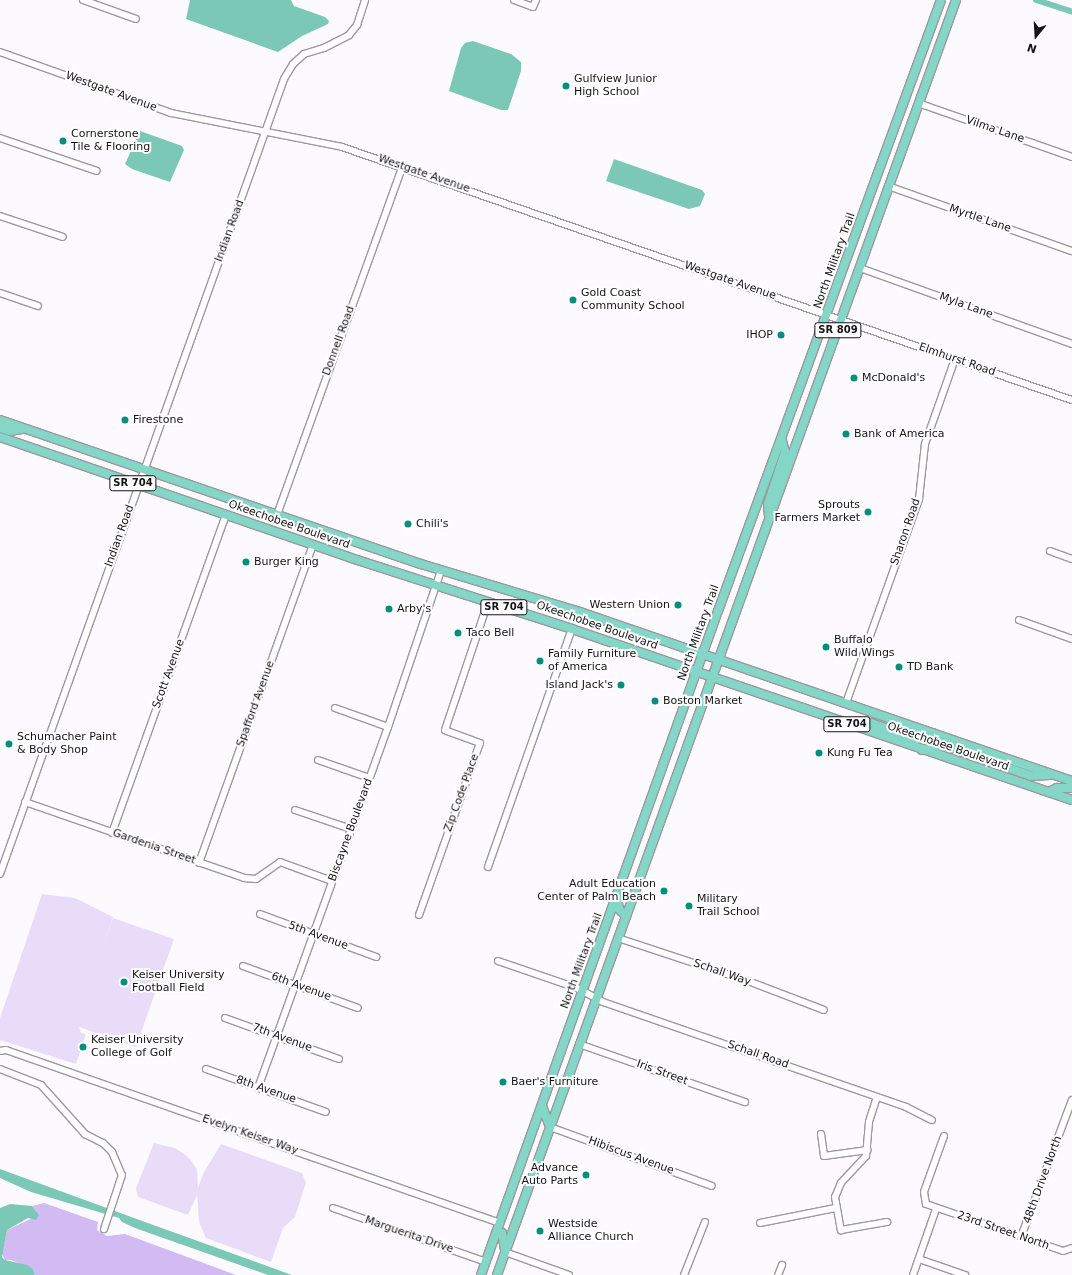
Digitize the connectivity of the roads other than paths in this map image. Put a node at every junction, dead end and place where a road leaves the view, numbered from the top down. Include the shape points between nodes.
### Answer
1 (84, 0) edge
2 (366, 0) edge
3 (514, 0) edge
4 (536, 0) edge
5 (941, 0) edge
6 (956, 0) edge
7 (136, 19) dead end
8 (0, 52) edge
9 (910, 85) junction
10 (906, 98) junction
11 (918, 103) junction
12 (912, 121) junction
13 (266, 131) junction
14 (0, 138) edge
15 (1072, 157) edge
16 (402, 167) junction
17 (97, 171) dead end
18 (888, 186) junction
19 (0, 216) edge
20 (63, 237) dead end
21 (1072, 251) edge
22 (860, 268) junction
23 (0, 293) edge
24 (38, 306) dead end
25 (827, 316) junction
26 (841, 320) junction
27 (1072, 344) edge
28 (955, 359) junction
29 (1072, 400) edge
30 (0, 420) edge
31 (0, 428) edge
32 (24, 429) junction
33 (0, 436) edge
34 (782, 441) junction
35 (144, 469) junction
36 (138, 485) junction
37 (226, 515) junction
38 (277, 515) junction
39 (768, 522) junction
40 (313, 545) junction
41 (1050, 551) dead end
42 (1072, 559) edge
43 (441, 570) junction
44 (436, 586) junction
45 (488, 602) junction
46 (1019, 620) dead end
47 (572, 629) junction
48 (1072, 639) edge
49 (703, 654) junction
50 (719, 660) junction
51 (696, 672) junction
52 (712, 678) junction
53 (846, 703) junction
54 (335, 708) dead end
55 (848, 724) junction
56 (388, 727) junction
57 (934, 733) junction
58 (922, 750) junction
59 (318, 760) dead end
60 (1053, 775) junction
61 (369, 778) junction
62 (1072, 781) edge
63 (1072, 788) edge
64 (1049, 792) junction
65 (1072, 800) edge
66 (25, 802) junction
67 (295, 810) dead end
68 (351, 829) junction
69 (112, 833) junction
70 (198, 863) junction
71 (488, 867) dead end
72 (0, 874) edge
73 (332, 881) junction
74 (617, 896) junction
75 (260, 914) dead end
76 (419, 915) dead end
77 (626, 916) junction
78 (313, 935) junction
79 (618, 938) junction
80 (376, 957) dead end
81 (498, 961) dead end
82 (243, 966) dead end
83 (295, 986) junction
84 (583, 991) junction
85 (596, 998) junction
86 (358, 1008) dead end
87 (824, 1010) dead end
88 (224, 1018) dead end
89 (276, 1037) junction
90 (580, 1044) junction
91 (0, 1052) edge
92 (339, 1059) dead end
93 (0, 1069) edge
94 (206, 1069) dead end
95 (258, 1088) junction
96 (877, 1097) junction
97 (1072, 1100) edge
98 (745, 1102) dead end
99 (542, 1106) junction
100 (326, 1112) dead end
101 (932, 1120) dead end
102 (550, 1127) junction
103 (821, 1134) dead end
104 (944, 1136) dead end
105 (868, 1150) junction
106 (712, 1186) dead end
107 (333, 1208) dead end
108 (836, 1208) junction
109 (936, 1209) junction
110 (705, 1222) dead end
111 (887, 1222) dead end
112 (500, 1223) junction
113 (760, 1223) dead end
114 (104, 1229) dead end
115 (496, 1231) junction
116 (1021, 1237) junction
117 (1071, 1249) edge
118 (505, 1251) junction
119 (919, 1259) junction
120 (486, 1262) junction
121 (782, 1265) dead end
122 (481, 1275) edge
123 (497, 1275) edge
124 (569, 1275) edge
125 (684, 1275) edge
126 (778, 1275) edge
127 (913, 1275) edge
128 (964, 1275) edge

1 - 7 street
2 - 13 street, Indian Road via 357,25 349,35 334,44 304,54 293,64 284,79
3 - 4 street via 533,7
5 - 9 main road, North Military Trail / SR 809
6 - 11 main road, SR 809
8 - 13 street, Westgate Avenue via 171,113
9 - 10 main road, North Military Trail / SR 809
9 - 11 main road via 913,97
10 - 12 main road via 911,107
10 - 25 main road, North Military Trail / SR 809
11 - 12 main road, SR 809
11 - 15 street, Vilma Lane
12 - 18 main road, SR 809
13 - 16 street, Westgate Avenue via 342,147
13 - 35 street, Indian Road
14 - 17 street
16 - 25 street, Westgate Avenue
16 - 38 street, Donnell Road
18 - 21 street, Myrtle Lane
18 - 22 main road, SR 809
19 - 20 street
22 - 26 main road, SR 809
22 - 27 street, Myla Lane
23 - 24 street
25 - 26 street, Westgate Avenue
25 - 34 main road, North Military Trail / SR 809
26 - 28 street, Elmhurst Road
26 - 39 main road, SR 809
28 - 29 street, Elmhurst Road
28 - 53 street, Sharon Road via 925,444 918,499
30 - 32 main road, Okeechobee Boulevard / SR 704
31 - 32 main road via 10,431
32 - 35 main road, Okeechobee Boulevard / SR 704
33 - 36 main road, Okeechobee Boulevard / SR 704
34 - 39 main road via 785,452 768,504
34 - 49 main road, North Military Trail / SR 809
35 - 36 street, Indian Road
35 - 38 main road, Okeechobee Boulevard / SR 704
36 - 37 main road, Okeechobee Boulevard / SR 704
36 - 66 street, Indian Road
37 - 40 main road, Okeechobee Boulevard / SR 704
37 - 69 street, Scott Avenue
38 - 43 main road, Okeechobee Boulevard / SR 704
39 - 50 main road, SR 809
40 - 44 main road, Okeechobee Boulevard / SR 704
40 - 70 street, Spafford Avenue
41 - 42 street
43 - 44 street, Biscayne Boulevard
43 - 49 main road, Okeechobee Boulevard / SR 704 via 584,613
44 - 45 main road, Okeechobee Boulevard / SR 704
44 - 56 street, Biscayne Boulevard
45 - 47 main road, Okeechobee Boulevard / SR 704
45 - 76 street, Zip Code Place via 445,730 480,743
46 - 48 street
47 - 51 main road, Okeechobee Boulevard / SR 704
47 - 71 street
49 - 50 main road, Okeechobee Boulevard / SR 704
49 - 51 main road, North Military Trail / SR 809
50 - 52 main road, SR 809
50 - 53 main road, Okeechobee Boulevard / SR 704
51 - 52 main road, Okeechobee Boulevard / SR 704
51 - 74 main road, North Military Trail / SR 809
52 - 55 main road, Okeechobee Boulevard / SR 704
52 - 77 main road, SR 809
53 - 57 main road, Okeechobee Boulevard / SR 704
54 - 56 street
55 - 57 main road via 871,723 916,739
55 - 58 main road, Okeechobee Boulevard / SR 704
56 - 61 street, Biscayne Boulevard
57 - 60 main road, Okeechobee Boulevard / SR 704
58 - 60 main road via 944,746 1031,776
58 - 64 main road, Okeechobee Boulevard / SR 704
59 - 61 street
60 - 62 main road, Okeechobee Boulevard / SR 704
61 - 68 street, Biscayne Boulevard
63 - 64 main road via 1057,788
64 - 65 main road, Okeechobee Boulevard / SR 704
66 - 69 street, Gardenia Street
66 - 72 street, Indian Road
67 - 68 street
68 - 73 street, Biscayne Boulevard
69 - 70 street, Gardenia Street
70 - 73 street, Gardenia Street via 250,880 262,876 280,862
73 - 78 street, Biscayne Boulevard
74 - 77 main road via 619,909
74 - 84 main road, North Military Trail / SR 809
75 - 78 street, 5th Avenue
77 - 79 main road, SR 809
78 - 80 street, 5th Avenue
78 - 83 street, Biscayne Boulevard
79 - 85 main road, SR 809
79 - 87 street, Schall Way via 748,981
81 - 84 street, Schall Road
82 - 83 street, 6th Avenue
83 - 86 street, 6th Avenue
83 - 89 street, Biscayne Boulevard
84 - 85 street, Schall Road
84 - 99 main road, North Military Trail / SR 809
85 - 90 main road, SR 809
85 - 96 street, Schall Road
88 - 89 street, 7th Avenue
89 - 92 street, 7th Avenue
89 - 95 street, Biscayne Boulevard
90 - 98 street, Iris Street
90 - 102 main road, SR 809
91 - 112 street, Evelyn Keiser Way via 6,1050
93 - 114 street via 41,1085 85,1134 110,1148 119,1162 122,1175
94 - 95 street, 8th Avenue
95 - 100 street, 8th Avenue
96 - 101 street, Schall Road
96 - 105 street via 869,1122
97 - 116 street, 48th Drive North
99 - 102 main road
99 - 112 main road, North Military Trail / SR 809
102 - 106 street, Hibiscus Avenue
102 - 118 main road, SR 809
103 - 105 street via 824,1156
104 - 109 street via 923,1196 926,1204
105 - 108 street via 864,1160 835,1192
107 - 120 street, Marguerita Drive
108 - 111 street via 841,1230
108 - 113 street
109 - 116 street, 23rd Street North
109 - 119 street
110 - 125 street
112 - 115 main road, North Military Trail / SR 809
115 - 118 main road via 502,1233
115 - 120 main road, North Military Trail / SR 809
116 - 117 street, 23rd Street North via 1062,1251
118 - 123 main road, SR 809
118 - 124 street
119 - 127 street
119 - 128 street
120 - 122 main road, North Military Trail / SR 809
121 - 126 street

